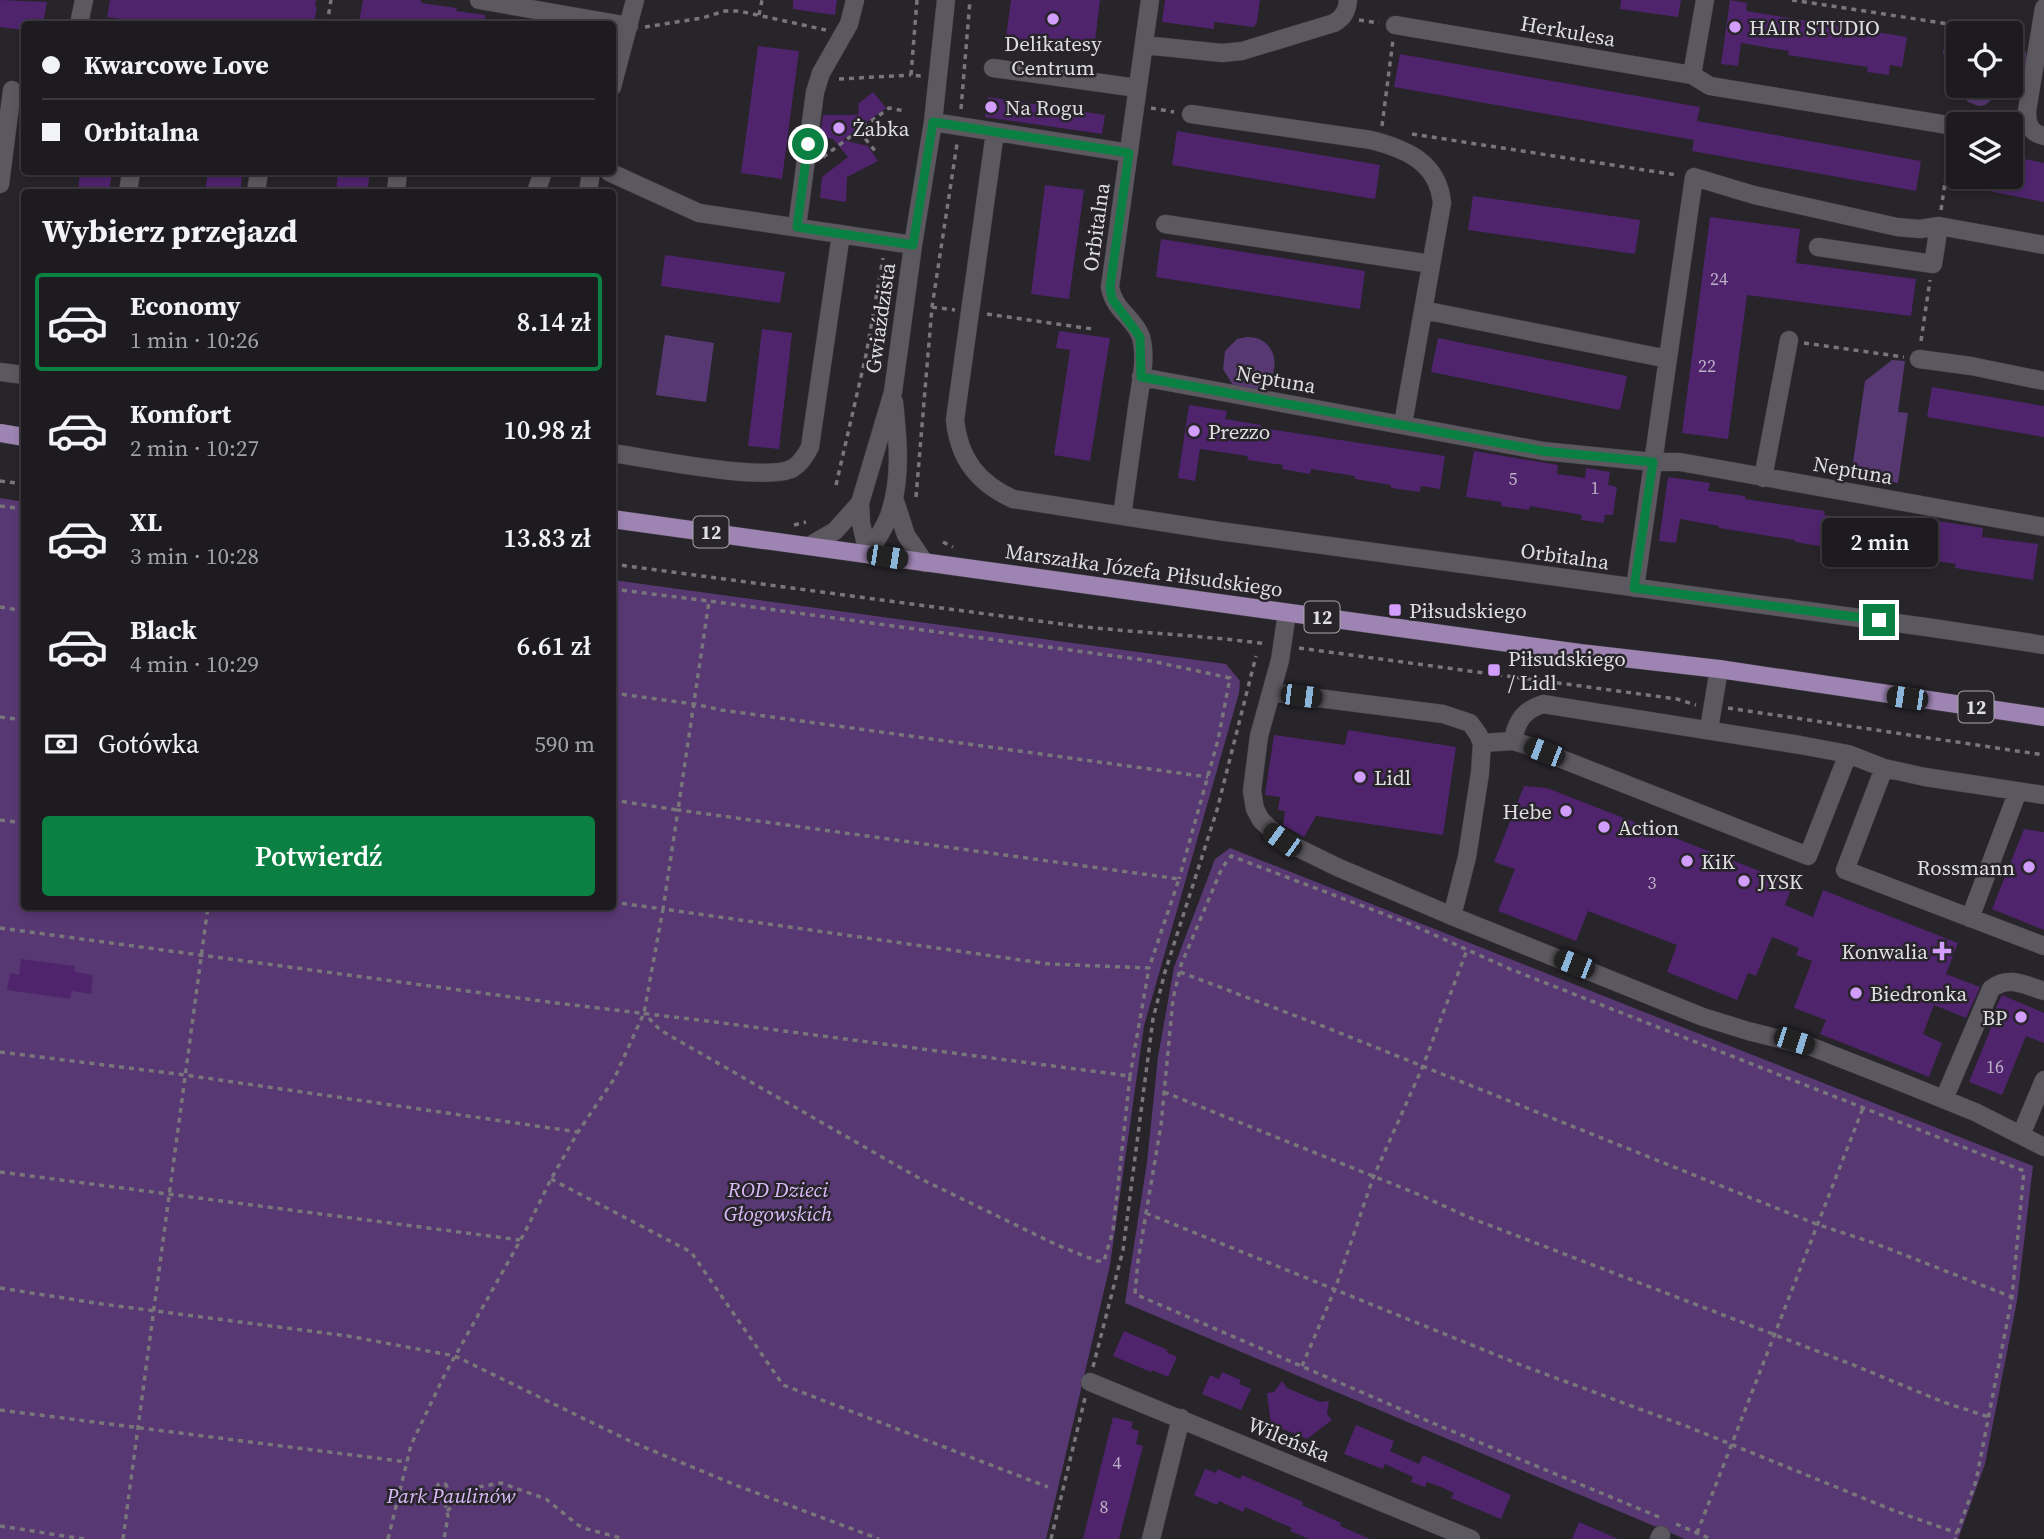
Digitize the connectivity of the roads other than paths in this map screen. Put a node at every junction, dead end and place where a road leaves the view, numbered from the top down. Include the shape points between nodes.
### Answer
1 (83, 0) edge
2 (479, 0) edge
3 (635, 0) edge
4 (855, 0) edge
5 (946, 0) edge
6 (1150, 0) edge
7 (1348, 0) edge
8 (1706, 0) edge
9 (2044, 8) edge
10 (80, 21) edge
11 (600, 21) edge
12 (616, 24) edge
13 (1395, 25) road end
14 (629, 26) junction
15 (1144, 45) junction
16 (993, 68) dead end
17 (616, 73) edge
18 (1692, 75) junction
19 (12, 90) edge
20 (1136, 97) junction
21 (1191, 114) road end
22 (933, 122) junction
23 (1946, 125) edge
24 (995, 132) junction
25 (2044, 136) edge
26 (1129, 153) junction
27 (616, 175) edge
28 (0, 184) edge
29 (1165, 224) dead end
30 (1939, 226) junction
31 (797, 227) junction
32 (841, 234) junction
33 (913, 245) junction
34 (2044, 245) edge
35 (1818, 247) dead end
36 (1431, 264) junction
37 (1423, 310) junction
38 (1789, 340) road end
39 (1668, 359) junction
40 (1919, 359) road end
41 (0, 372) edge
42 (21, 375) edge
43 (1141, 377) junction
44 (2044, 381) edge
45 (893, 392) junction
46 (1403, 425) junction
47 (0, 433) edge
48 (21, 436) edge
49 (616, 454) edge
50 (1653, 462) junction
51 (1763, 478) junction
52 (894, 498) junction
53 (860, 503) junction
54 (1122, 516) junction
55 (616, 520) edge
56 (2044, 527) edge
57 (809, 546) junction
58 (868, 554) junction
59 (925, 563) junction
60 (1634, 588) junction
61 (1287, 613) junction
62 (2044, 645) edge
63 (1718, 669) junction
64 (1271, 692) junction
65 (2044, 717) edge
66 (1709, 729) junction
67 (1513, 741) junction
68 (1482, 743) junction
69 (1848, 754) junction
70 (1884, 768) junction
71 (2018, 791) junction
72 (2044, 795) edge
73 (1452, 916) junction
74 (1970, 918) junction
75 (2044, 946) edge
76 (2044, 991) edge
77 (2044, 1080) edge
78 (1944, 1099) junction
79 (2021, 1135) junction
80 (2044, 1147) edge
81 (1090, 1382) road end
82 (1181, 1418) junction
83 (1151, 1539) edge
84 (1471, 1539) edge

1 - 10 street
2 - 11 street
3 - 14 street
4 - 31 street via 849,24 816,92
5 - 22 street, Gwiaździsta
6 - 15 street
7 - 15 street via 1342,18 1334,23 1241,51
8 - 18 street
9 - 25 street via 2027,121 2032,131
12 - 14 street
13 - 18 street, Herkulesa
14 - 17 street
15 - 20 street
16 - 20 street
18 - 23 street, Herkulesa via 1710,86
19 - 28 street
20 - 26 street
21 - 36 street via 1380,142 1411,153 1441,192
22 - 24 street
22 - 33 street, Gwiaździsta
24 - 26 street
24 - 54 street, Orbitalna via 957,437 974,471 993,489 1013,499
26 - 43 street, Orbitalna via 1110,287 1112,299 1140,337
27 - 31 street via 699,213
29 - 36 street
30 - 34 street
30 - 35 street via 1933,264
30 - 39 street via 1897,227 1694,177
31 - 32 street
32 - 33 street
32 - 49 street via 810,447 804,459 793,469 751,474
33 - 45 street, Gwiaździsta
36 - 37 street
37 - 39 street
37 - 46 street
38 - 51 street
39 - 50 street
40 - 44 street
41 - 42 street
43 - 46 street, Neptuna
43 - 54 street, Orbitalna
45 - 52 street, Gwiaździsta via 898,451
45 - 53 street, Gwiaździsta
46 - 50 street, Neptuna via 1543,451
47 - 48 main road
50 - 51 street, Neptuna via 1680,462
50 - 60 street
51 - 56 street, Neptuna
52 - 58 street, Gwiaździsta
52 - 59 street via 906,535
53 - 57 street via 835,531
53 - 58 street, Gwiaździsta
54 - 60 street, Orbitalna
55 - 57 main road, Marszałka Józefa Piłsudskiego / 12
57 - 58 main road, Marszałka Józefa Piłsudskiego / 12
58 - 59 main road, Marszałka Józefa Piłsudskiego / 12
59 - 61 main road, Marszałka Józefa Piłsudskiego / 12
60 - 62 street, Orbitalna
61 - 63 main road, Marszałka Józefa Piłsudskiego / 12
61 - 64 street
63 - 65 main road, Marszałka Józefa Piłsudskiego / 12
63 - 66 street via 1708,707
64 - 68 street via 1458,717 1470,723
64 - 73 street via 1253,774 1255,809 1261,820 1282,840
66 - 67 street via 1543,704 1519,719
66 - 69 street
67 - 68 street
67 - 69 street via 1808,856
68 - 73 street via 1471,834
69 - 70 street
70 - 71 street
70 - 74 street via 1845,870
71 - 72 street
71 - 74 street
73 - 78 street via 1703,1017 1812,1047
74 - 75 street
76 - 78 street via 2011,981 1992,989
77 - 79 street
78 - 79 street
79 - 80 street
81 - 82 street, Wileńska
82 - 83 street
82 - 84 street, Wileńska

